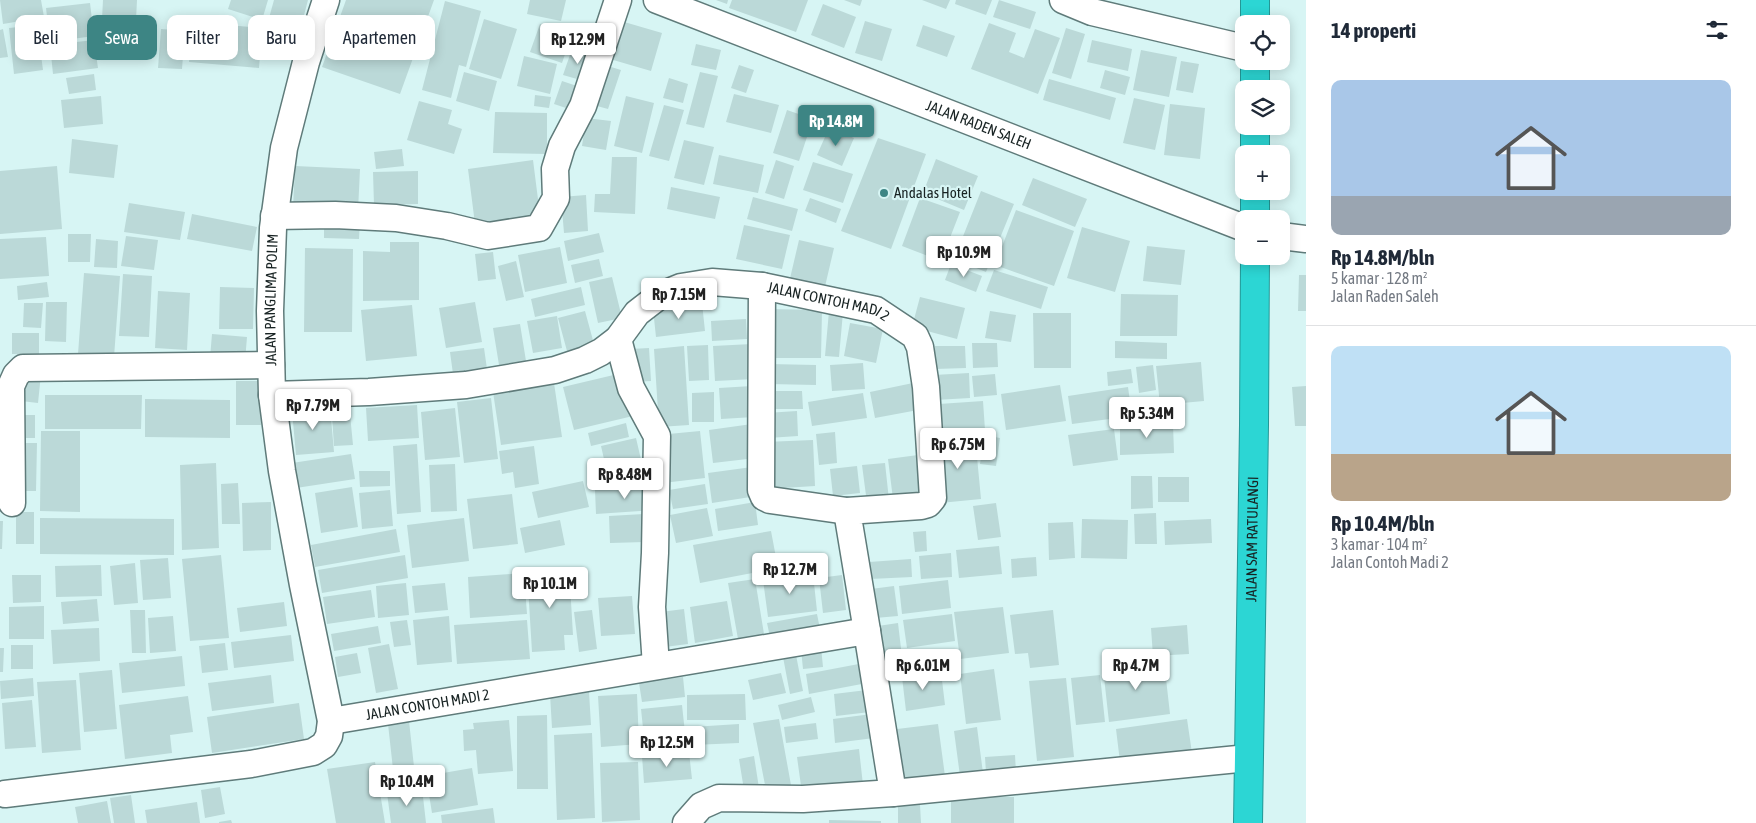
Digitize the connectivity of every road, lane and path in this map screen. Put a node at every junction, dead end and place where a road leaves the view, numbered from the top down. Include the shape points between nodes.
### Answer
1 (326, 0) edge
2 (618, 0) edge
3 (656, 0) edge
4 (1063, 0) edge
5 (1255, 0) edge
6 (1255, 15) edge
7 (1235, 46) edge
8 (274, 216) junction
9 (1235, 225) edge
10 (1290, 237) edge
11 (1306, 239) edge
12 (1255, 265) edge
13 (762, 286) junction
14 (618, 340) junction
15 (271, 365) junction
16 (272, 395) junction
17 (12, 503) dead end
18 (847, 511) junction
19 (867, 631) junction
20 (656, 666) junction
21 (331, 721) junction
22 (1248, 758) junction
23 (893, 793) junction
24 (5, 794) dead end
25 (686, 823) edge
26 (1248, 823) edge

1 - 8 street, JALAN PANGLIMA POLIM via 284,148
2 - 8 street via 582,106 562,146 556,169 556,198 540,228 488,236 396,218
3 - 9 street, JALAN RADEN SALEH
4 - 7 street via 1092,12
5 - 6 highway
8 - 15 street, JALAN PANGLIMA POLIM
10 - 11 street
12 - 22 highway, JALAN SAM RATULANGI
13 - 14 street, JALAN CONTOH MADI 2 via 712,282 681,287 659,296 637,313
13 - 18 street via 761,490 770,500
13 - 18 street, JALAN CONTOH MADI 2 via 876,310 915,336 920,347 926,387 933,498 921,506
14 - 16 street, JALAN CONTOH MADI 2 via 585,360 556,370 466,385
14 - 20 street via 631,388 657,436 652,606
15 - 16 street, JALAN PANGLIMA POLIM
15 - 17 street via 23,368 11,386
16 - 21 street, JALAN PANGLIMA POLIM via 282,471
18 - 19 street
19 - 20 street, JALAN CONTOH MADI 2
19 - 23 street
20 - 21 street, JALAN CONTOH MADI 2
21 - 24 street via 324,745 312,752 242,765
22 - 23 street
22 - 26 highway, JALAN SAM RATULANGI
23 - 25 street via 803,799 719,798 701,806

